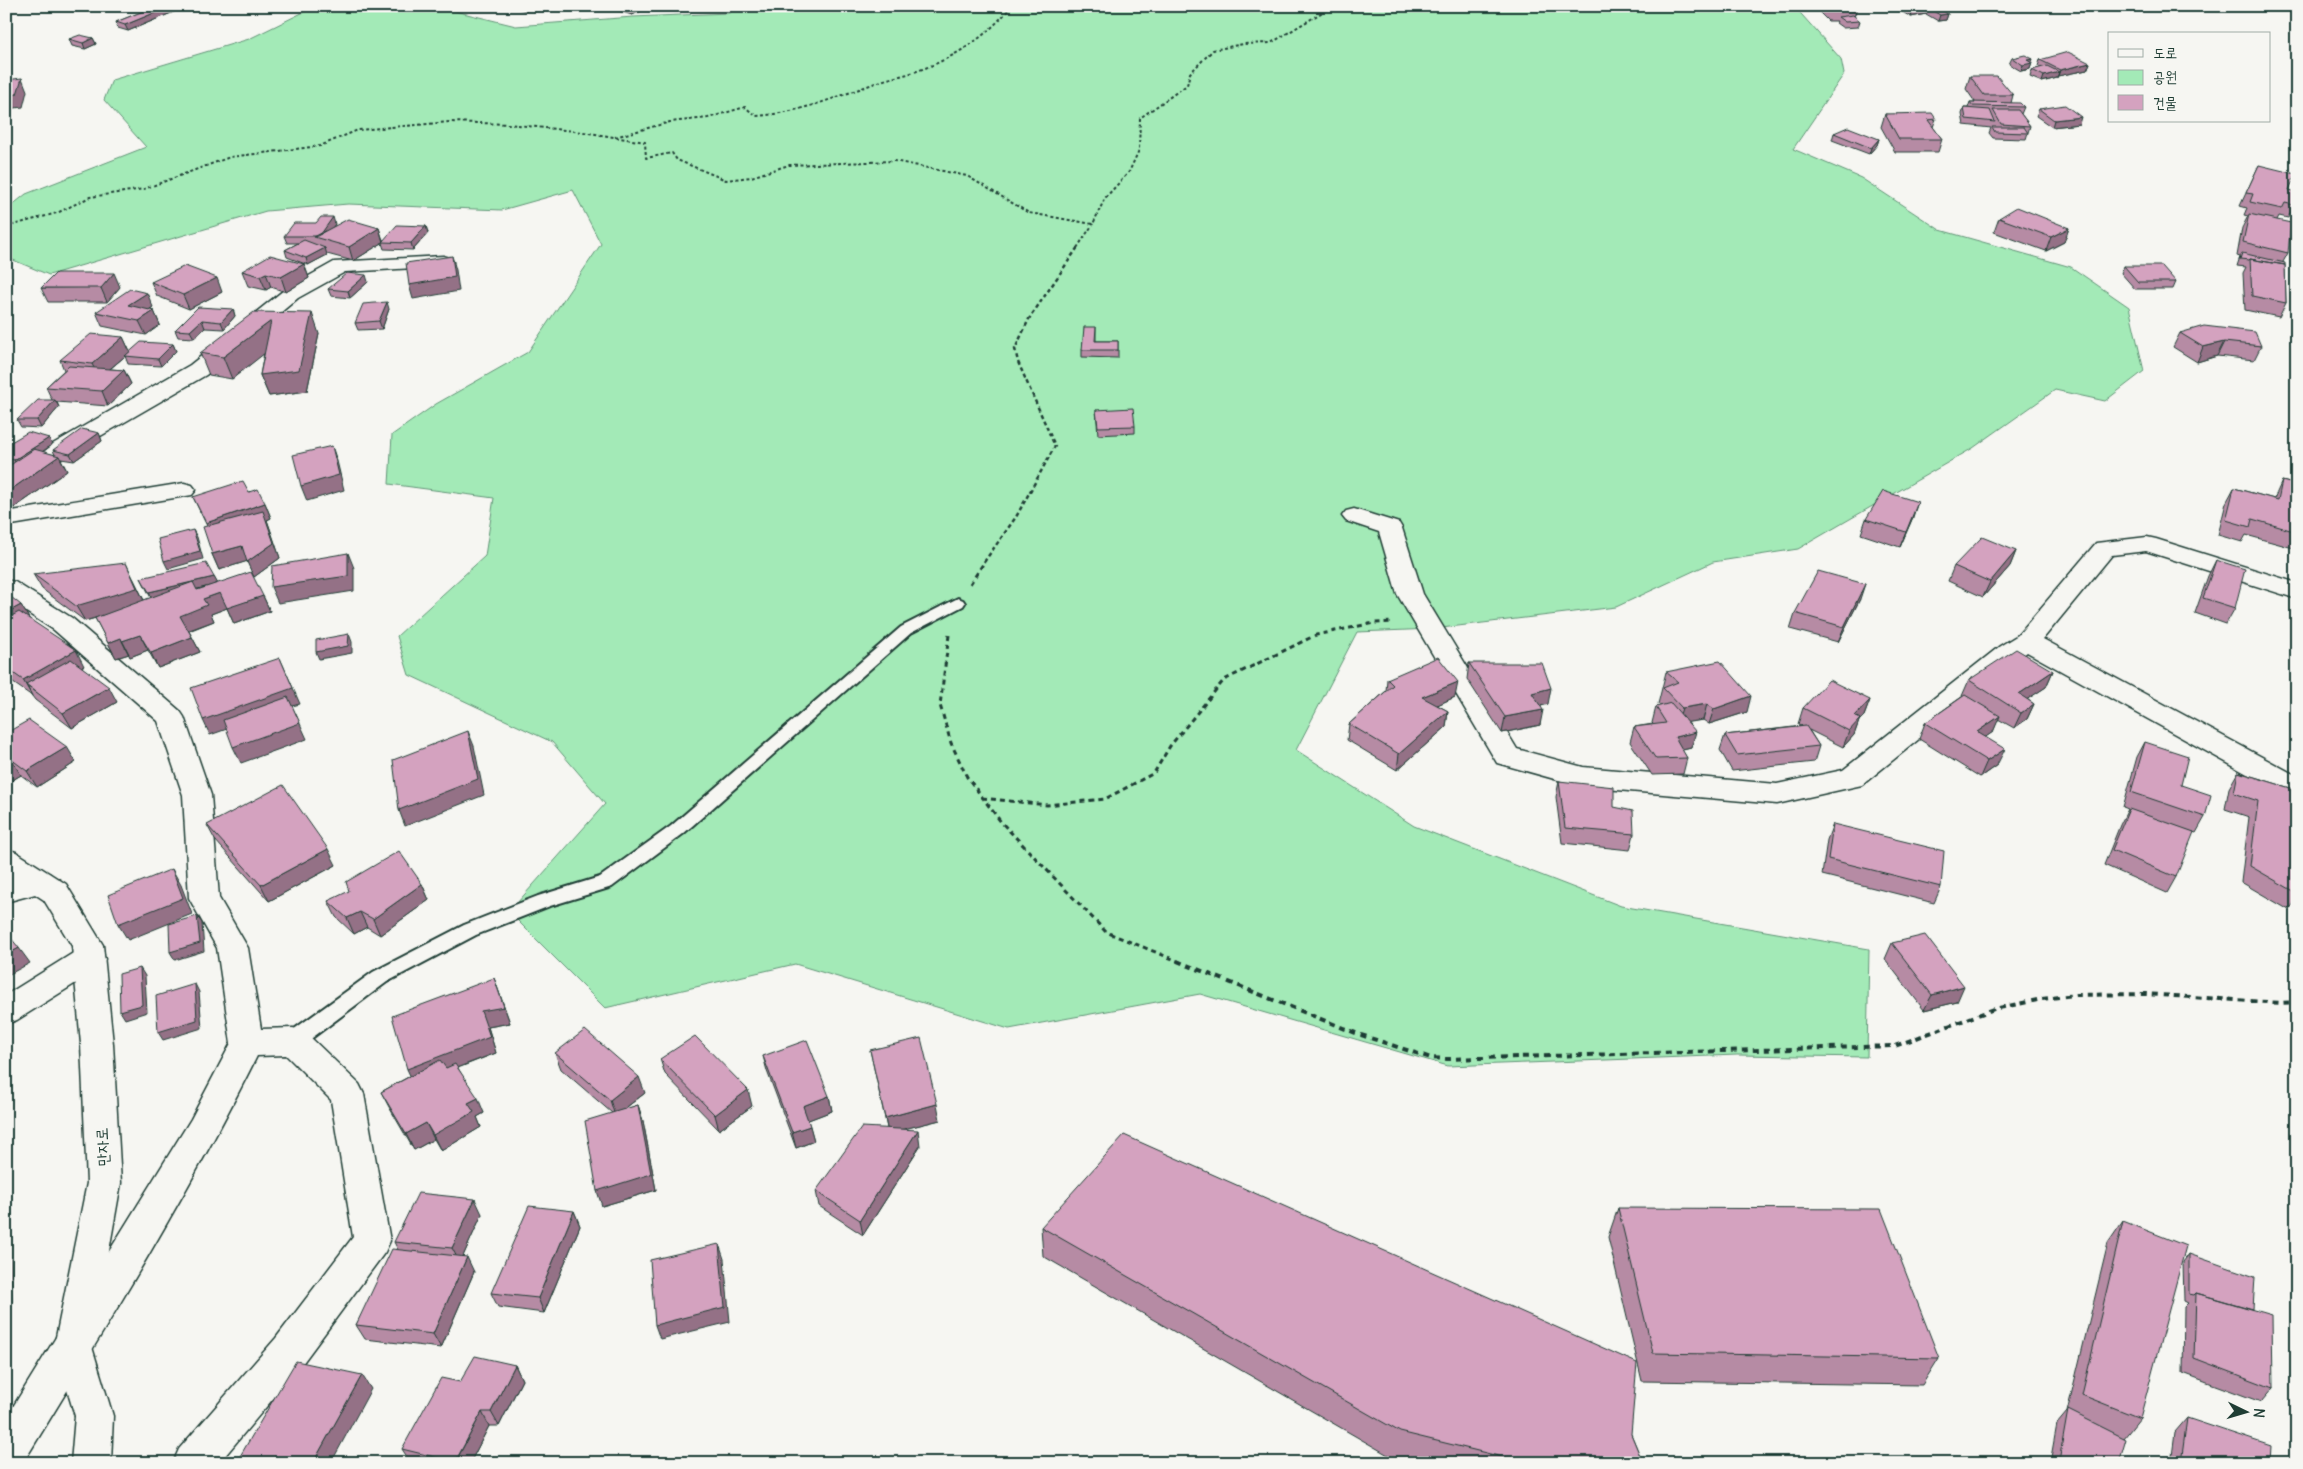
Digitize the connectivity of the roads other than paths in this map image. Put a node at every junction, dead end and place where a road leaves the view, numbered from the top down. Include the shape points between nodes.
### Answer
1 (447, 262) edge
2 (6, 481) edge
3 (184, 490) dead end
4 (1354, 516) dead end
5 (6, 518) edge
6 (6, 588) edge
7 (2297, 591) edge
8 (958, 604) road end
9 (2027, 641) junction
10 (2297, 789) edge
11 (6, 860) edge
12 (39, 882) junction
13 (6, 891) edge
14 (89, 959) junction
15 (6, 1011) edge
16 (292, 1041) junction
17 (247, 1043) junction
18 (73, 1347) junction
19 (6, 1454) edge
20 (91, 1463) edge
21 (193, 1463) edge

1 - 2 street via 341,266 291,294 198,370
3 - 5 street
4 - 9 street via 1390,528 1410,594 1507,756 1583,777 1777,794 1852,778
6 - 17 street via 63,624 170,717 197,795 204,898 232,948
7 - 9 street via 2148,544 2105,548
8 - 16 lane via 906,630 677,830 606,882 544,901 470,930 380,977
9 - 10 street
11 - 12 street, 만자로
12 - 13 street
12 - 14 street, 만자로 via 55,892 88,945
14 - 15 street
14 - 18 street, 만자로 via 104,1183
16 - 17 street
16 - 21 street via 347,1094 372,1241 289,1350
17 - 18 street via 203,1129
18 - 19 street
18 - 20 street, 만자로 via 94,1416

